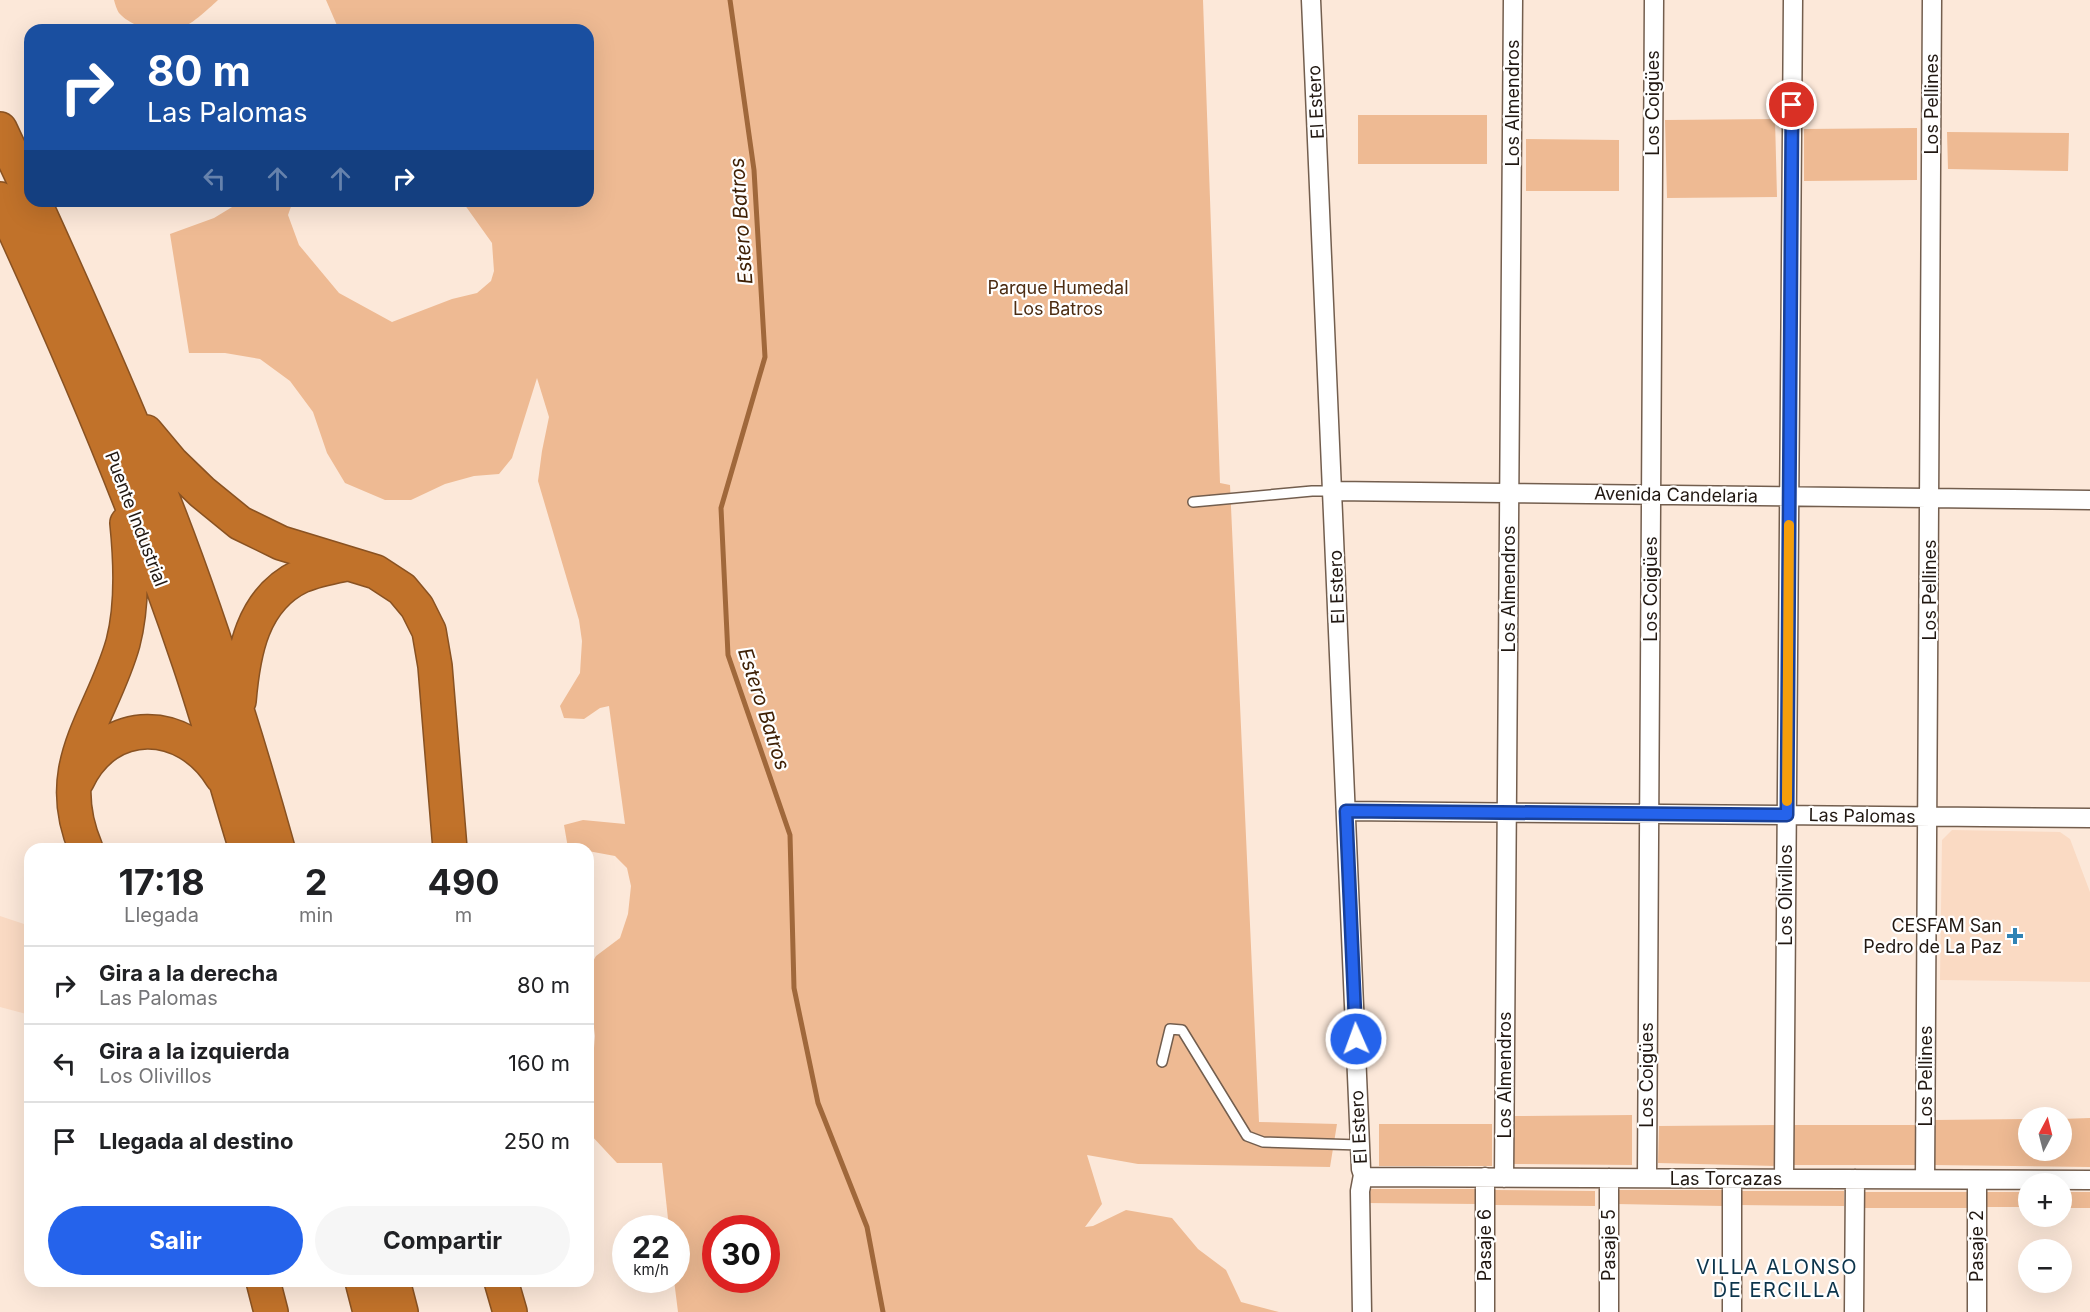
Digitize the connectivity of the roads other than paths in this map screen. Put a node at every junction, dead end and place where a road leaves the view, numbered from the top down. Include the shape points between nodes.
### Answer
1 (1311, 0) edge
2 (1513, 0) edge
3 (1654, 0) edge
4 (1793, 0) edge
5 (1932, 0) edge
6 (0, 129) edge
7 (24, 180) edge
8 (0, 199) edge
9 (37, 207) edge
10 (123, 401) junction
11 (119, 477) junction
12 (1333, 491) junction
13 (1509, 493) junction
14 (1652, 494) junction
15 (1789, 496) junction
16 (1930, 498) junction
17 (2090, 500) edge
18 (1193, 502) dead end
19 (346, 564) junction
20 (238, 711) junction
21 (227, 787) junction
22 (74, 791) junction
23 (1346, 811) junction
24 (1507, 813) junction
25 (1649, 814) junction
26 (1787, 815) junction
27 (1928, 817) junction
28 (2090, 818) edge
29 (84, 843) edge
30 (244, 843) edge
31 (276, 843) edge
32 (450, 843) edge
33 (1162, 1062) dead end
34 (1360, 1146) junction
35 (1363, 1175) junction
36 (1485, 1178) junction
37 (1504, 1178) junction
38 (1609, 1178) junction
39 (1647, 1178) junction
40 (1732, 1179) junction
41 (1784, 1179) junction
42 (1855, 1179) junction
43 (1925, 1179) junction
44 (1977, 1180) junction
45 (2090, 1180) edge
46 (265, 1287) edge
47 (364, 1287) edge
48 (395, 1287) edge
49 (503, 1287) edge
50 (271, 1312) edge
51 (370, 1312) edge
52 (401, 1312) edge
53 (510, 1312) edge
54 (1362, 1312) edge
55 (1485, 1312) edge
56 (1609, 1312) edge
57 (1732, 1312) edge
58 (1854, 1312) edge
59 (1977, 1312) edge

1 - 12 street, El Estero
2 - 13 street, Los Almendros
3 - 14 street, Los Coigües
4 - 15 street, Los Olivillos
5 - 16 street, Los Pellines
6 - 7 highway
8 - 11 highway, Puente Industrial
9 - 10 highway, Puente Industrial
10 - 19 highway via 172,463 240,523 281,543
10 - 20 highway, Puente Industrial via 164,502
11 - 21 highway, Puente Industrial via 189,662
11 - 22 highway via 129,542 129,611 117,660 80,749
12 - 13 street, Avenida Candelaria
12 - 18 lane
12 - 23 street, El Estero
13 - 14 street, Avenida Candelaria
13 - 24 street, Los Almendros
14 - 15 street, Avenida Candelaria
14 - 25 street, Los Coigües
15 - 16 street, Avenida Candelaria
15 - 26 street, Los Olivillos
16 - 17 street, Avenida Candelaria
16 - 27 street, Los Pellines
19 - 20 highway via 300,577 268,602 256,621 245,654
19 - 32 highway via 376,572 402,589 429,631
20 - 31 highway, Puente Industrial
21 - 22 highway via 198,749 165,733 141,731 116,739 99,750 84,768
21 - 30 highway, Puente Industrial
22 - 29 highway
23 - 24 street, Las Palomas
23 - 34 street, El Estero
24 - 25 street, Las Palomas
24 - 37 street, Los Almendros
25 - 26 street, Las Palomas
25 - 39 street, Los Coigües
26 - 27 street, Las Palomas
26 - 41 street, Los Olivillos
27 - 28 street, Las Palomas
27 - 43 street, Los Pellines
33 - 34 lane via 1170,1029 1182,1030 1247,1136 1263,1142
34 - 35 street, El Estero
35 - 36 street, Las Torcazas
35 - 54 street, El Estero
36 - 37 street, Las Torcazas
36 - 55 street, Pasaje 6
37 - 38 street, Las Torcazas
38 - 39 street, Las Torcazas
38 - 56 street, Pasaje 5
39 - 40 street, Las Torcazas
40 - 41 street, Las Torcazas
40 - 57 street
41 - 42 street, Las Torcazas
42 - 43 street, Las Torcazas
42 - 58 street
43 - 44 street, Las Torcazas
44 - 45 street, Las Torcazas
44 - 59 street, Pasaje 2
46 - 50 highway
47 - 51 highway
48 - 52 highway
49 - 53 highway

